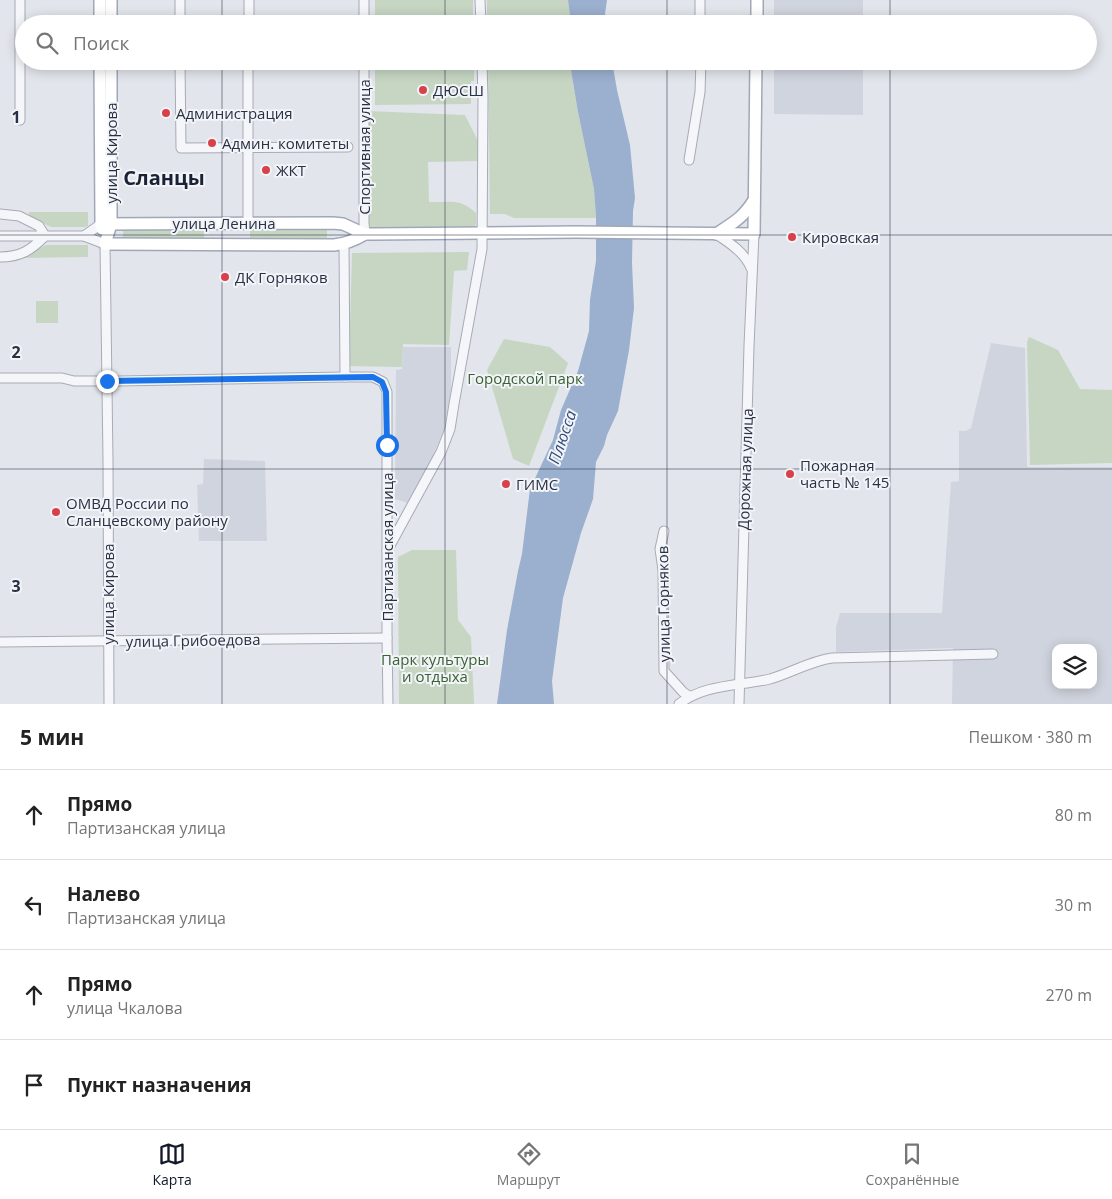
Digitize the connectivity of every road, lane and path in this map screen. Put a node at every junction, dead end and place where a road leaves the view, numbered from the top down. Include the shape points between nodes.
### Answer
1 (20, 0) edge
2 (100, 0) edge
3 (111, 0) edge
4 (180, 0) edge
5 (249, 0) edge
6 (364, 0) edge
7 (480, 0) edge
8 (700, 0) edge
9 (757, 0) edge
10 (20, 15) edge
11 (100, 15) edge
12 (111, 15) edge
13 (180, 15) edge
14 (249, 15) edge
15 (364, 15) edge
16 (481, 15) edge
17 (700, 15) edge
18 (757, 15) edge
19 (20, 70) edge
20 (100, 70) edge
21 (111, 70) edge
22 (180, 70) edge
23 (248, 70) edge
24 (364, 70) edge
25 (482, 70) edge
26 (701, 70) edge
27 (756, 70) edge
28 (20, 120) dead end
29 (348, 147) dead end
30 (248, 148) junction
31 (689, 160) dead end
32 (755, 198) junction
33 (0, 214) edge
34 (248, 223) junction
35 (106, 224) junction
36 (343, 224) junction
37 (482, 233) junction
38 (365, 234) junction
39 (716, 234) junction
40 (754, 234) junction
41 (0, 236) edge
42 (46, 236) junction
43 (84, 236) junction
44 (105, 244) junction
45 (344, 244) junction
46 (0, 257) edge
47 (752, 271) junction
48 (345, 377) junction
49 (0, 378) edge
50 (107, 381) junction
51 (664, 531) dead end
52 (387, 551) junction
53 (386, 638) junction
54 (109, 641) junction
55 (0, 642) edge
56 (993, 654) dead end
57 (740, 684) junction
58 (689, 696) junction
59 (109, 704) edge
60 (388, 704) edge
61 (679, 704) edge
62 (740, 704) edge

1 - 10 street
2 - 11 main road
3 - 12 main road
4 - 13 street
5 - 14 street
6 - 15 street
7 - 16 street
8 - 17 street
9 - 18 main road
19 - 28 street
20 - 35 main road, улица Кирова
21 - 35 main road, улица Кирова
22 - 30 street via 181,148
23 - 30 street
24 - 38 street, Спортивная улица
25 - 37 street
26 - 31 street
27 - 32 main road
29 - 30 street
30 - 34 street
32 - 39 main road via 739,220
32 - 40 main road
33 - 42 street via 20,216 39,226
34 - 35 main road, улица Ленина
34 - 36 main road, улица Ленина
35 - 43 street
35 - 44 main road, улица Кирова
36 - 38 main road, улица Ленина
36 - 45 main road
37 - 38 main road, улица Ленина
37 - 39 main road, улица Ленина
37 - 52 street via 482,249 450,429 441,452
38 - 45 main road, улица Ленина
39 - 40 main road
39 - 47 street via 742,254
40 - 47 street, Дорожная улица
41 - 42 street, улица Ленина
42 - 43 street, улица Ленина
42 - 46 street via 20,254
43 - 44 street, улица Ленина
44 - 45 main road, улица Ленина
44 - 50 street, улица Кирова
45 - 48 street
47 - 57 street, Дорожная улица
48 - 50 street, Партизанская улица
48 - 52 street, Партизанская улица via 373,377 382,382 386,392
49 - 50 street, Партизанская улица
50 - 54 street, улица Кирова
51 - 58 street, улица Горняков via 660,549 664,672
52 - 53 street, Партизанская улица
53 - 54 street, улица Грибоедова
53 - 60 street, Партизанская улица
54 - 55 street, улица Грибоедова
54 - 59 street, улица Кирова
56 - 57 street via 826,659 772,678
57 - 58 street
57 - 62 street, Дорожная улица
58 - 61 street

